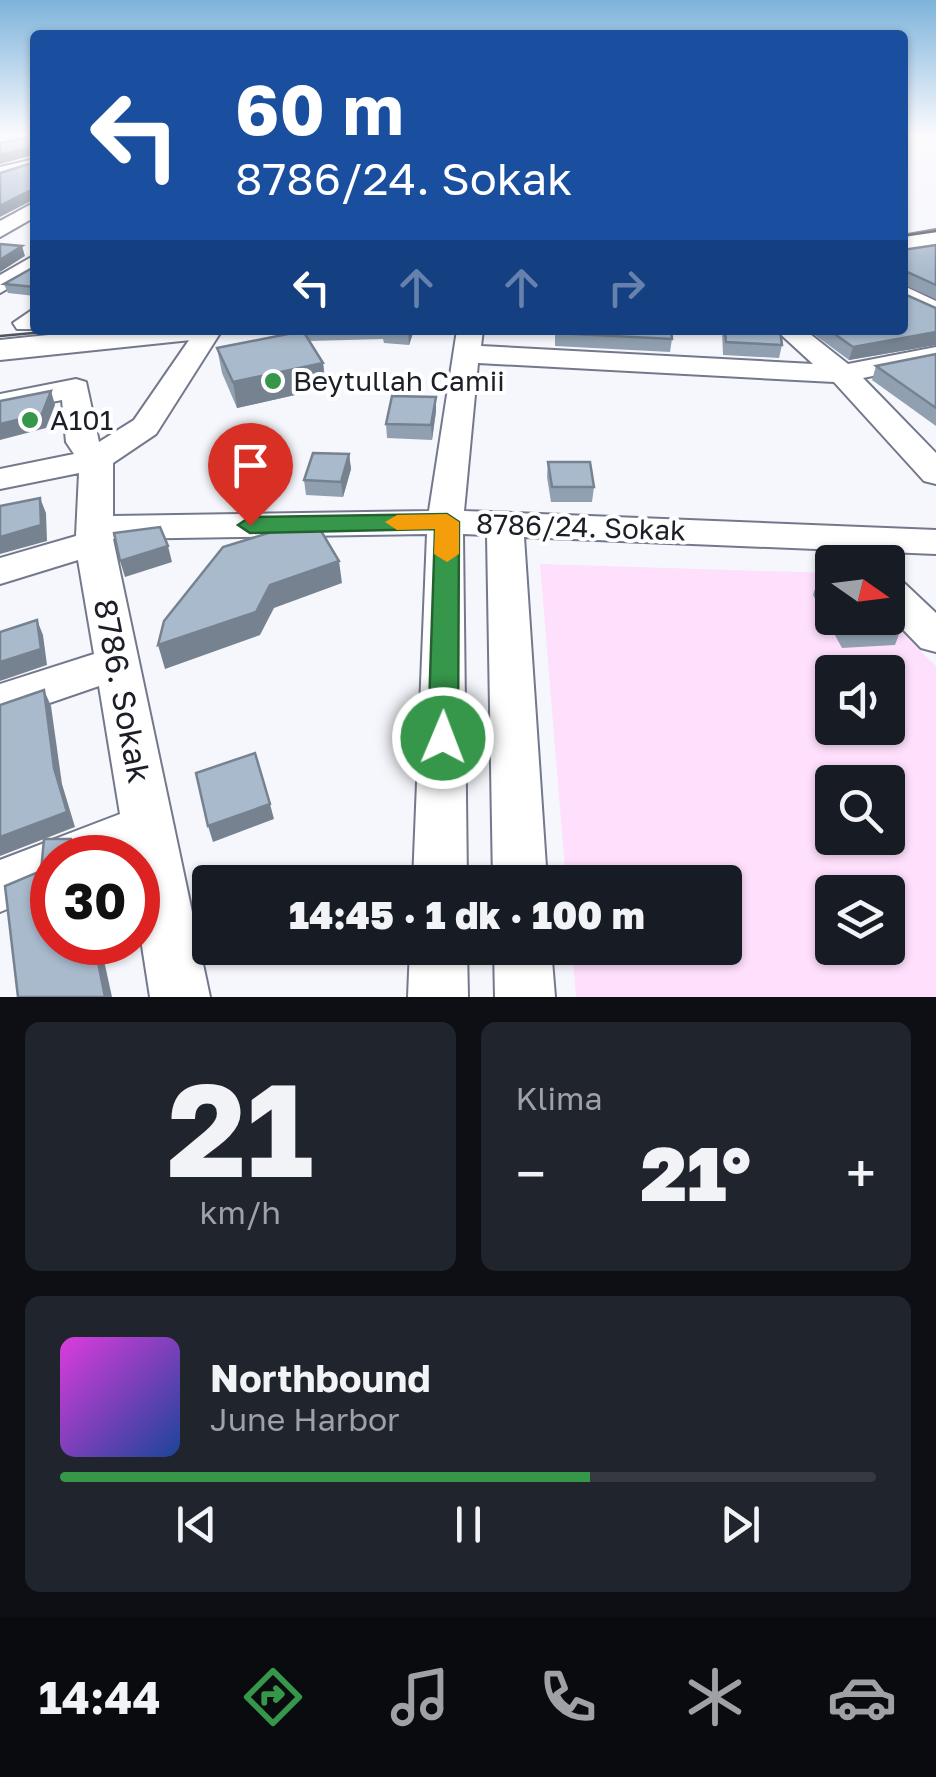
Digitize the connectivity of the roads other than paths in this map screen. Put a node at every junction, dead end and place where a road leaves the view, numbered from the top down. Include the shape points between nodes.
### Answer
1 (0, 192) edge
2 (30, 194) edge
3 (936, 222) edge
4 (908, 226) edge
5 (936, 238) edge
6 (908, 243) edge
7 (0, 252) edge
8 (30, 258) edge
9 (30, 263) edge
10 (0, 286) edge
11 (143, 335) edge
12 (206, 335) edge
13 (795, 335) edge
14 (467, 342) edge
15 (0, 350) edge
16 (936, 355) edge
17 (842, 374) junction
18 (0, 403) edge
19 (936, 425) edge
20 (902, 433) junction
21 (96, 459) junction
22 (936, 474) edge
23 (0, 480) edge
24 (447, 522) junction
25 (505, 524) junction
26 (93, 536) junction
27 (830, 536) junction
28 (936, 542) edge
29 (840, 545) edge
30 (0, 572) edge
31 (905, 607) edge
32 (936, 637) edge
33 (117, 663) junction
34 (0, 702) edge
35 (148, 826) junction
36 (126, 835) edge
37 (440, 865) edge
38 (519, 865) edge
39 (30, 874) edge
40 (0, 886) edge
41 (439, 965) edge
42 (524, 965) edge
43 (180, 997) edge
44 (438, 997) edge
45 (525, 997) edge

1 - 2 street
3 - 4 street
5 - 6 street
7 - 8 street
9 - 10 street
11 - 15 street
12 - 21 street via 145,427
13 - 17 street
14 - 17 street
14 - 24 street
16 - 17 street
17 - 20 street
18 - 21 street, 8786. Sokak via 76,388 82,442
19 - 20 street
20 - 22 street
21 - 23 street
21 - 26 street, 8786. Sokak
24 - 25 street, 8786/24. Sokak
24 - 26 street, 8786/24. Sokak
24 - 37 street
25 - 27 street, 8786/24. Sokak
25 - 38 street
26 - 30 street, 8786/24. Sokak
26 - 33 street, 8786. Sokak
27 - 28 street, 8786/24. Sokak
27 - 29 street
31 - 32 street
33 - 34 street
33 - 35 street, 8786. Sokak
35 - 36 street
35 - 43 street, 8786. Sokak
39 - 40 street
41 - 44 street
42 - 45 street

